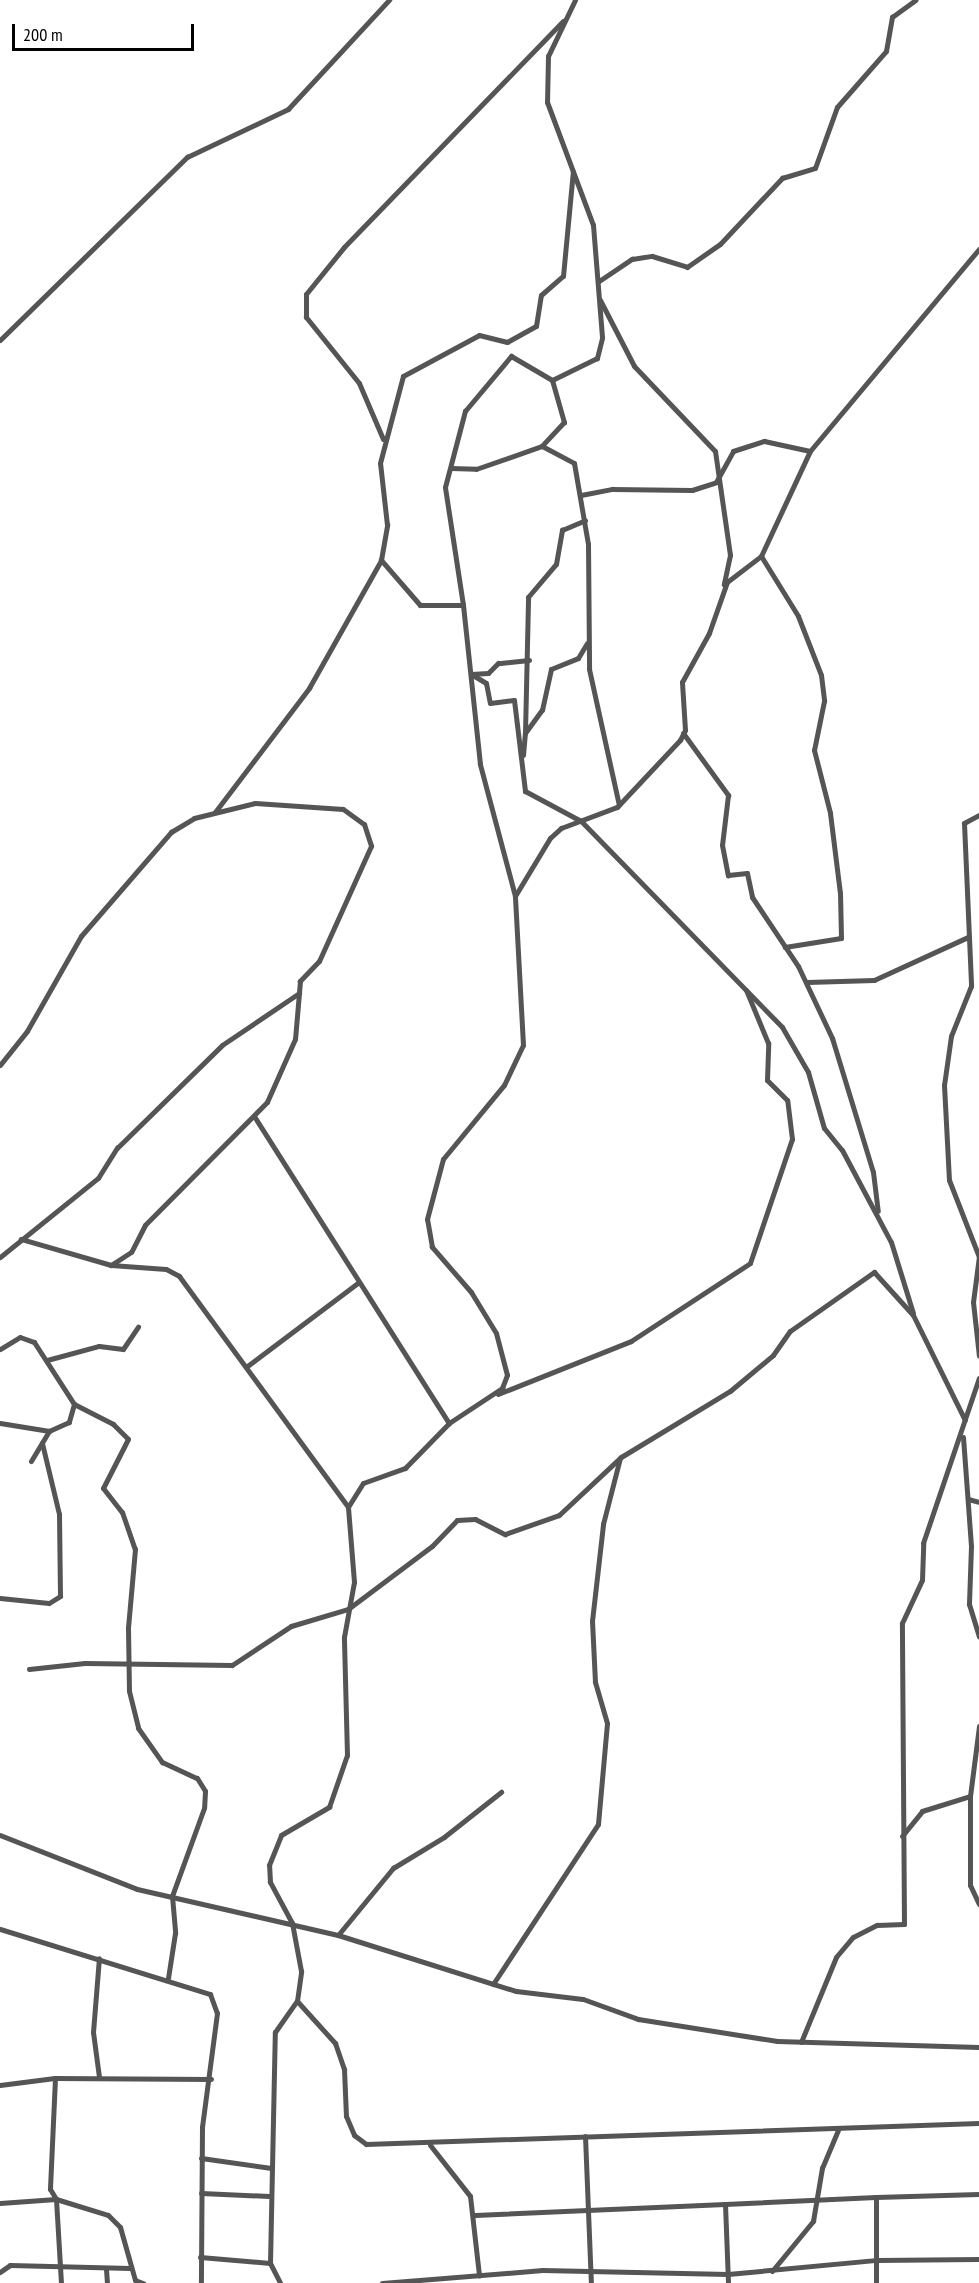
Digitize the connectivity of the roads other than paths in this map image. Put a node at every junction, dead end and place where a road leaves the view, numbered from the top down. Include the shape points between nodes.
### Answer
1 (389, 0) edge
2 (575, 0) edge
3 (915, 0) edge
4 (568, 16) junction
5 (574, 166) junction
6 (979, 249) edge
7 (599, 281) junction
8 (600, 299) junction
9 (0, 340) edge
10 (552, 380) junction
11 (384, 441) junction
12 (542, 446) junction
13 (810, 451) junction
14 (451, 468) junction
15 (716, 482) junction
16 (581, 495) junction
17 (585, 520) junction
18 (761, 556) junction
19 (381, 560) junction
20 (724, 586) junction
21 (463, 605) junction
22 (589, 640) junction
23 (529, 660) junction
24 (471, 674) junction
25 (525, 733) junction
26 (683, 734) junction
27 (522, 760) junction
28 (619, 805) junction
29 (215, 812) junction
30 (979, 815) edge
31 (581, 821) junction
32 (515, 896) junction
33 (968, 937) junction
34 (785, 947) junction
35 (807, 982) junction
36 (744, 986) junction
37 (299, 993) junction
38 (0, 1065) edge
39 (254, 1116) junction
40 (878, 1214) junction
41 (21, 1239) junction
42 (0, 1257) edge
43 (979, 1257) edge
44 (111, 1265) junction
45 (359, 1282) junction
46 (913, 1315) junction
47 (138, 1326) dead end
48 (0, 1349) edge
49 (979, 1356) edge
50 (47, 1360) junction
51 (246, 1367) junction
52 (979, 1377) edge
53 (493, 1396) junction
54 (74, 1404) junction
55 (964, 1420) junction
56 (0, 1423) edge
57 (449, 1423) junction
58 (49, 1431) junction
59 (963, 1432) junction
60 (42, 1443) junction
61 (621, 1457) junction
62 (31, 1461) dead end
63 (968, 1499) junction
64 (979, 1502) edge
65 (348, 1507) junction
66 (0, 1598) edge
67 (348, 1609) junction
68 (979, 1636) edge
69 (129, 1664) junction
70 (29, 1669) dead end
71 (979, 1726) edge
72 (501, 1791) dead end
73 (970, 1796) junction
74 (0, 1835) edge
75 (902, 1864) junction
76 (172, 1896) junction
77 (979, 1904) edge
78 (292, 1923) junction
79 (0, 1929) edge
80 (338, 1935) junction
81 (99, 1958) junction
82 (168, 1978) junction
83 (493, 1984) junction
84 (297, 2001) junction
85 (801, 2042) junction
86 (979, 2047) edge
87 (99, 2077) junction
88 (55, 2078) junction
89 (211, 2079) junction
90 (0, 2085) edge
91 (979, 2123) edge
92 (838, 2130) junction
93 (585, 2136) junction
94 (430, 2145) junction
95 (201, 2158) junction
96 (271, 2168) junction
97 (201, 2193) junction
98 (979, 2194) edge
99 (268, 2196) junction
100 (876, 2197) junction
101 (56, 2199) junction
102 (815, 2199) junction
103 (0, 2203) edge
104 (725, 2204) junction
105 (587, 2206) junction
106 (476, 2215) junction
107 (200, 2257) junction
108 (979, 2259) edge
109 (877, 2260) junction
110 (270, 2263) junction
111 (130, 2268) junction
112 (60, 2269) junction
113 (106, 2269) junction
114 (590, 2269) junction
115 (772, 2271) junction
116 (0, 2272) edge
117 (728, 2274) junction
118 (479, 2275) junction
119 (399, 2282) edge
120 (61, 2283) edge
121 (107, 2283) edge
122 (142, 2283) edge
123 (201, 2283) edge
124 (280, 2283) edge
125 (382, 2283) edge
126 (591, 2283) edge
127 (728, 2283) edge
128 (876, 2283) edge

1 - 9 street via 288,109 187,157
2 - 4 street
3 - 7 street via 892,17 886,51 837,106 815,168 782,178 720,244 687,267 652,256 632,260
4 - 5 street via 548,56 548,102
4 - 11 street via 344,247 306,294 306,317 354,376
5 - 7 street via 593,225
5 - 11 street via 563,276 541,295 536,326 507,342 479,335 412,366 393,397
6 - 13 street
7 - 8 street
8 - 10 street via 602,338 597,358
8 - 15 street via 634,366 716,452
10 - 12 street via 564,422
10 - 14 street via 512,356 465,411
11 - 19 street via 380,480 387,525
12 - 14 street via 476,470
12 - 16 street via 574,463
13 - 15 street via 765,441 733,451
13 - 18 street
14 - 21 street via 445,487
15 - 16 street via 693,490 612,489
15 - 20 street via 728,526
16 - 17 street
17 - 22 street
17 - 23 street via 562,530 556,564 528,597
18 - 20 street
18 - 34 street via 798,616 820,675 824,701 814,750 830,813 840,893 841,938
19 - 21 street via 420,605
19 - 29 street via 298,705
20 - 26 street via 709,633 682,682
21 - 24 street
22 - 25 street via 578,658 551,669 542,710
22 - 28 street via 594,698
23 - 24 street via 498,663 488,673
23 - 25 street
24 - 27 street via 486,683 490,703 513,700
24 - 32 street via 480,764
25 - 27 street
26 - 28 street
26 - 34 street via 728,795 722,845 728,875 747,873 752,897
27 - 31 street via 525,791
28 - 31 street
29 - 37 street via 255,803 316,805 353,813 370,834 371,846 353,889 319,961 302,978
29 - 38 street via 171,832 133,870 81,936 27,1031
30 - 33 street via 964,823
31 - 32 street via 550,837
31 - 36 street
32 - 53 street via 523,1045 504,1085 443,1159 427,1219 432,1247 471,1292 503,1350 507,1375
33 - 35 street via 874,980
33 - 43 street via 971,986 951,1036 944,1084 949,1180
34 - 35 street
35 - 40 street via 832,1038 873,1172
36 - 40 street via 782,1027 808,1072 824,1128
36 - 53 street via 768,1043 767,1080 787,1100 792,1139 750,1263 631,1341
37 - 39 street via 291,1054
37 - 41 street via 222,1045 117,1148 99,1178
39 - 44 street via 146,1225 131,1252
39 - 45 street
40 - 46 street via 905,1277
41 - 42 street
41 - 44 street
43 - 49 street via 973,1302
44 - 51 street via 166,1269 179,1276
45 - 51 street
45 - 57 street
46 - 55 street
46 - 61 street via 879,1275 870,1274 844,1297 790,1330 773,1355 730,1391
47 - 50 street via 123,1349 99,1346
48 - 50 street via 26,1338
50 - 54 street
51 - 65 street
52 - 55 street
53 - 57 street
54 - 58 street via 69,1422
54 - 69 street via 113,1424 128,1439 103,1488 122,1512 135,1549
55 - 59 street
56 - 58 street
57 - 65 street via 405,1468 363,1484
58 - 60 street
59 - 63 street
59 - 75 street via 923,1543 922,1580 902,1623
60 - 62 street
60 - 66 street via 59,1514 60,1596 49,1603
61 - 67 street via 576,1502 528,1529 505,1534 475,1519 457,1520 432,1546
61 - 83 street via 603,1524 592,1621 595,1682 607,1723 598,1824
63 - 64 street
63 - 68 street via 969,1604
65 - 67 street via 354,1582
67 - 69 street via 291,1626 232,1665
67 - 78 street via 344,1650 350,1730 336,1792 324,1812 281,1835 269,1865 270,1882
69 - 70 street
69 - 76 street via 129,1691 144,1738 162,1762 196,1778 205,1791 204,1808
71 - 73 street
72 - 80 street via 444,1837 393,1868
73 - 75 street via 938,1803 908,1822 902,1837
73 - 77 street via 970,1885
74 - 76 street via 94,1875
75 - 85 street via 904,1924 877,1925 853,1937 836,1957
76 - 78 street
76 - 82 street via 175,1934
78 - 80 street
78 - 84 street via 301,1971
79 - 81 street
80 - 83 street
81 - 82 street
81 - 87 street via 93,2032
82 - 89 street via 201,1987 214,2002
83 - 85 street via 552,1998 583,1999 638,2019 699,2031
84 - 94 street via 341,2056 354,2135 366,2144
84 - 96 street via 275,2032
85 - 86 street
87 - 88 street
87 - 89 street
88 - 90 street
88 - 101 street via 56,2157 50,2168
89 - 95 street
91 - 92 street
92 - 93 street
92 - 102 street
93 - 94 street via 521,2135
93 - 105 street
94 - 106 street via 461,2181
95 - 96 street
95 - 97 street
96 - 99 street
97 - 99 street
97 - 107 street
98 - 100 street
99 - 110 street
100 - 102 street
100 - 109 street
101 - 103 street
101 - 111 street via 108,2215 120,2227
101 - 112 street
102 - 104 street
102 - 115 street via 813,2221
104 - 105 street
104 - 117 street
105 - 106 street
105 - 114 street
106 - 118 street
107 - 110 street
107 - 123 street
108 - 109 street
109 - 115 street
109 - 128 street
110 - 124 street
111 - 113 street
111 - 122 street
112 - 113 street
112 - 116 street via 10,2265
112 - 120 street
113 - 121 street
114 - 117 street
114 - 118 street
114 - 126 street
115 - 117 street
117 - 127 street
118 - 119 street
119 - 125 street

